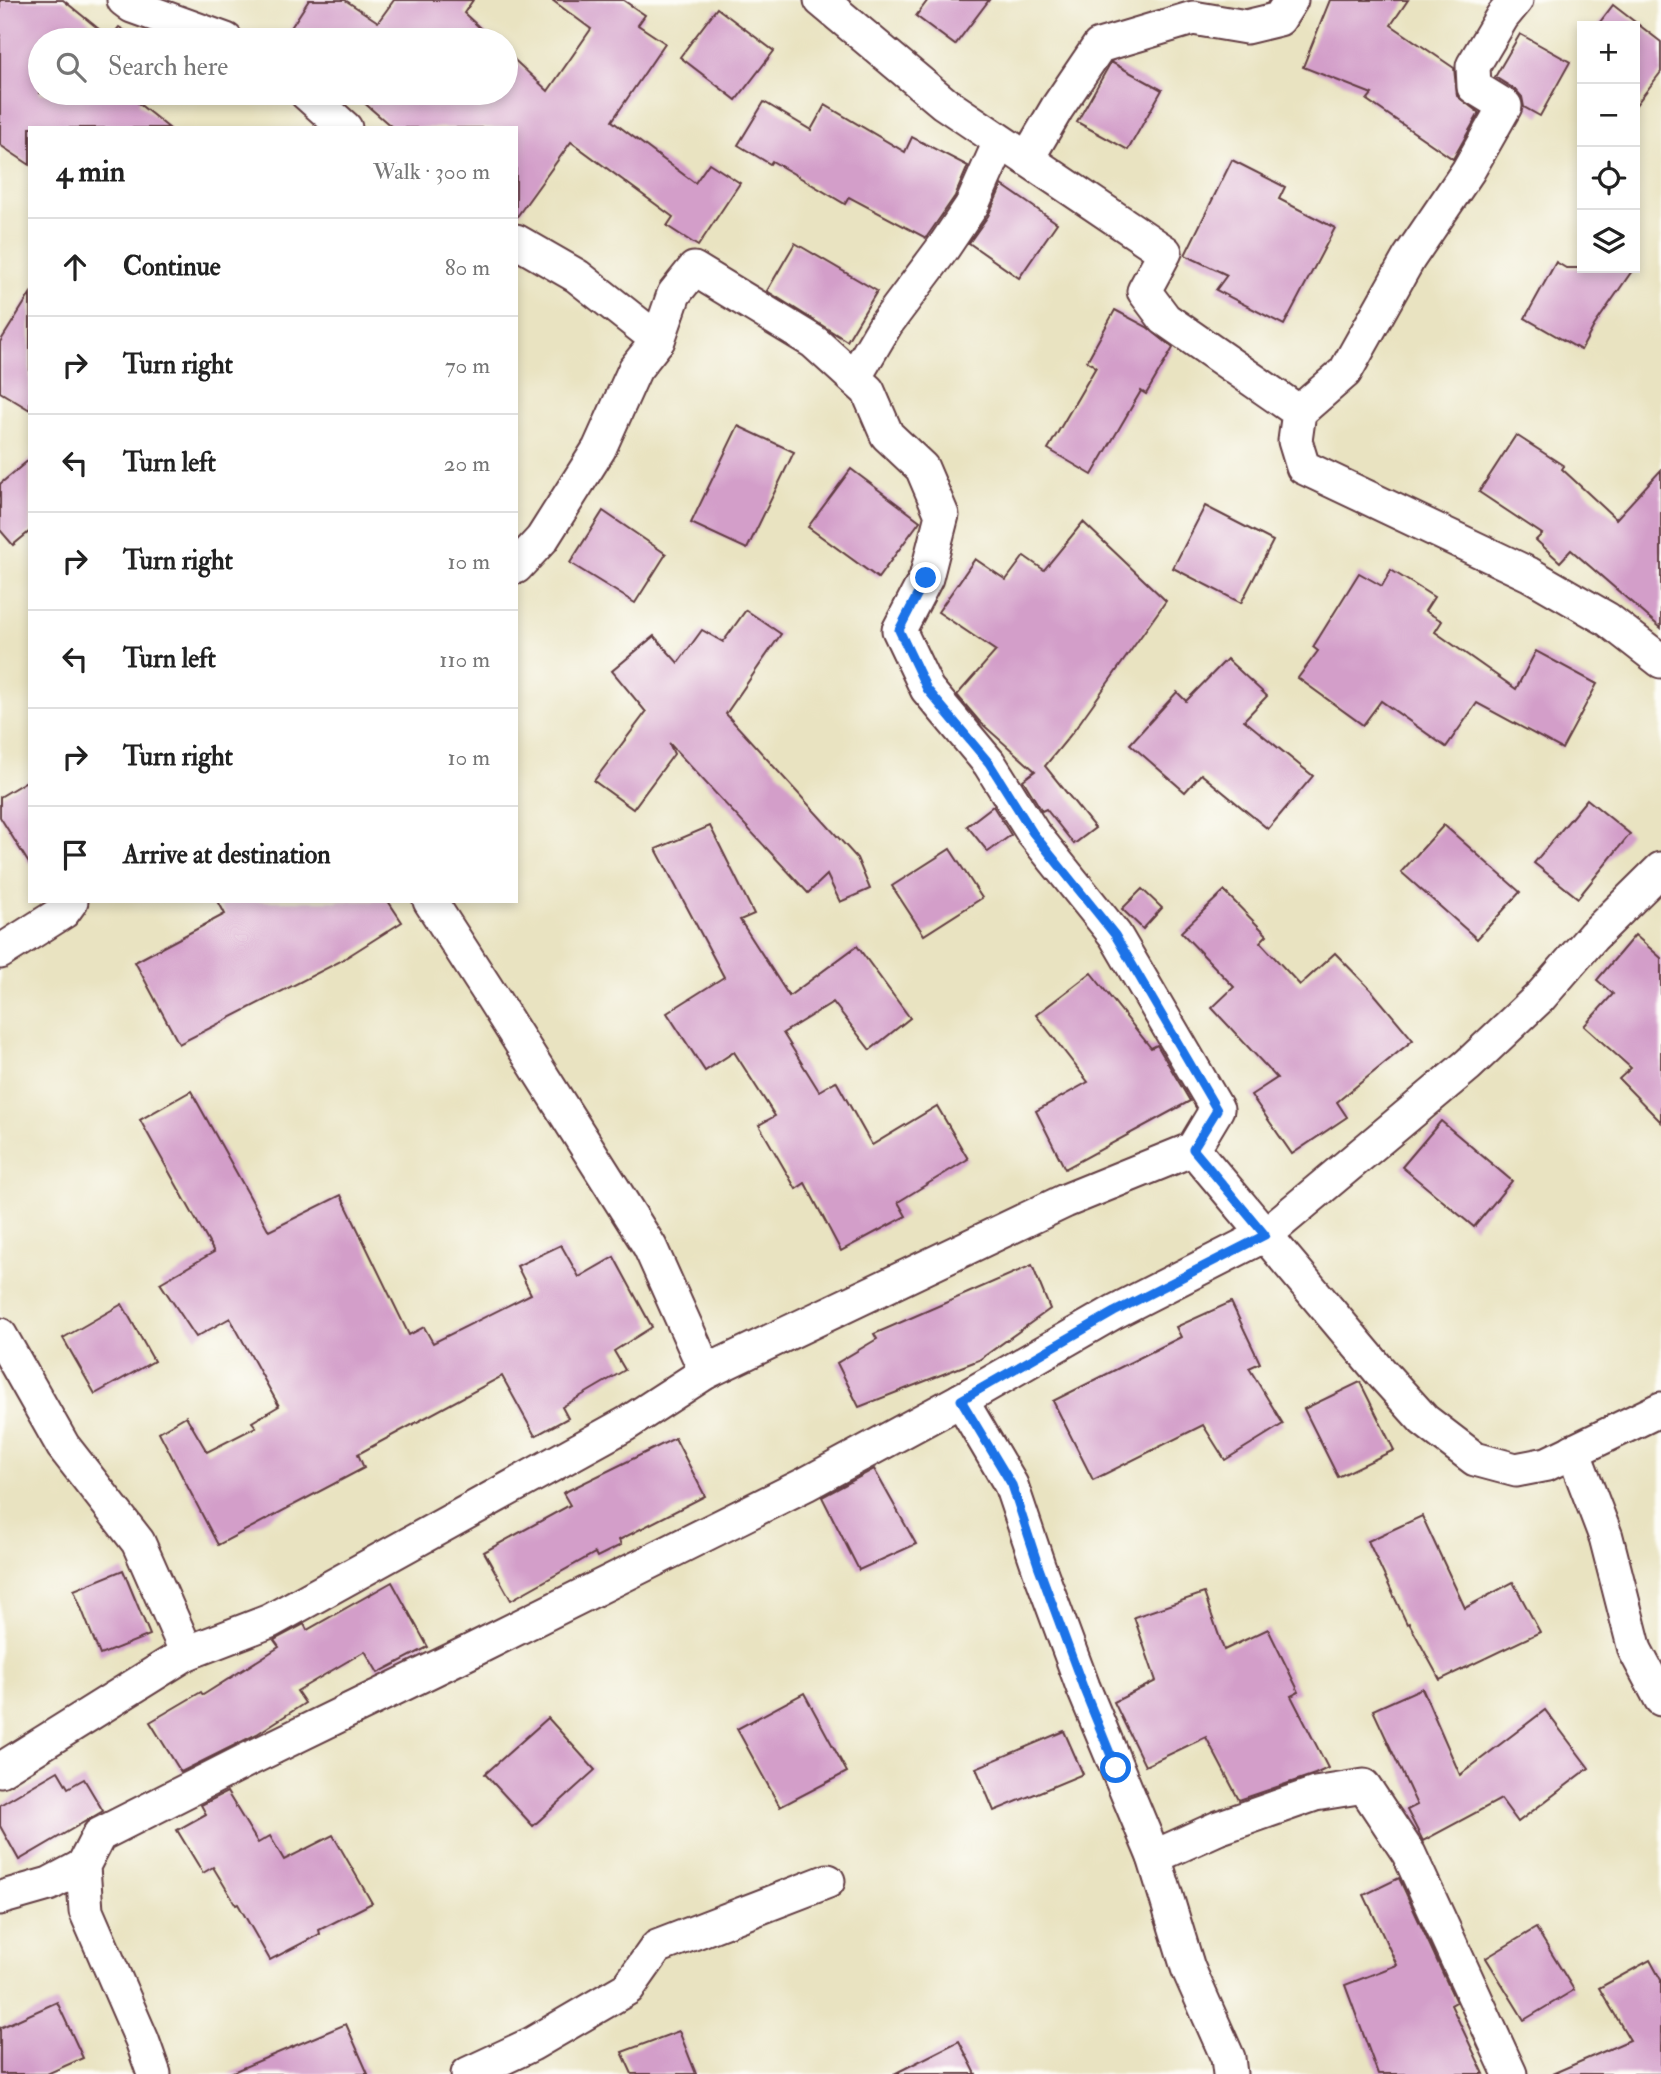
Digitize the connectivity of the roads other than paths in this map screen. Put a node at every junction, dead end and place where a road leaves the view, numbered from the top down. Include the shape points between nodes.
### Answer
1 (124, 0) edge
2 (1291, 0) edge
3 (1516, 0) edge
4 (837, 5) edge
5 (193, 28) edge
6 (319, 105) edge
7 (343, 126) edge
8 (1014, 151) junction
9 (518, 242) edge
10 (657, 340) junction
11 (854, 378) junction
12 (1299, 412) junction
13 (518, 564) edge
14 (1661, 661) edge
15 (1661, 869) edge
16 (70, 903) edge
17 (430, 903) edge
18 (0, 952) edge
19 (1193, 1149) junction
20 (1265, 1235) junction
21 (0, 1335) edge
22 (706, 1372) junction
23 (961, 1400) junction
24 (1661, 1409) edge
25 (1573, 1451) junction
26 (187, 1653) junction
27 (1661, 1699) edge
28 (0, 1770) edge
29 (1154, 1857) junction
30 (83, 1866) junction
31 (828, 1881) dead end
32 (0, 1898) edge
33 (154, 2074) edge
34 (468, 2074) edge
35 (1230, 2074) edge
36 (1510, 2074) edge

1 - 5 street
2 - 8 street via 1279,19 1246,27 1193,18 1099,46 1057,108
3 - 12 street via 1473,66 1474,87 1504,106 1468,171 1409,258 1345,372
4 - 8 street via 944,103
6 - 7 street
8 - 11 street via 886,324
8 - 12 street via 1164,252 1144,291 1165,319
9 - 10 street via 577,276
10 - 11 street via 674,294 694,270 814,342
10 - 13 street via 635,369 599,449 542,539
11 - 19 street via 868,391 887,435 922,468 942,515 926,578 899,630 927,689 989,763 1033,833 1115,935 1217,1110
12 - 14 street via 1295,441 1303,467 1529,574 1607,619
15 - 20 street via 1541,996 1468,1065
16 - 18 street via 63,912
17 - 22 street via 650,1247
19 - 20 street
19 - 22 street via 1065,1201
20 - 23 street via 1114,1312
20 - 25 street via 1424,1420 1475,1460 1516,1470 1547,1464
21 - 26 street via 63,1446 138,1542
22 - 26 street via 626,1424 270,1621
23 - 29 street via 1012,1485 1083,1687
23 - 30 street via 794,1490 99,1835
24 - 25 street
25 - 27 street via 1606,1537 1635,1650
26 - 28 street
29 - 35 street via 1188,1968 1228,2058
29 - 36 street via 1218,1828 1315,1794 1364,1786 1409,1854
30 - 32 street via 49,1884
30 - 33 street via 86,1911
31 - 34 street via 657,1947 628,1988 532,2044

